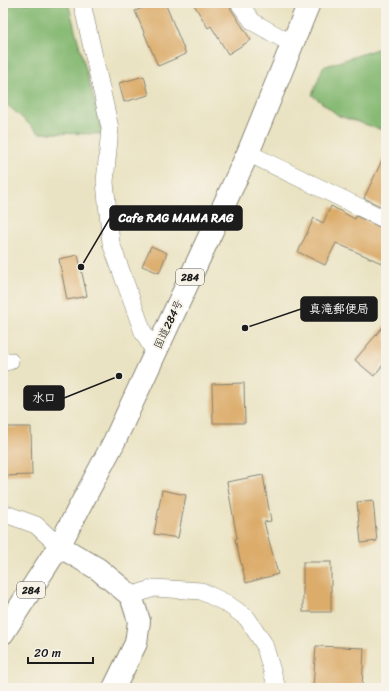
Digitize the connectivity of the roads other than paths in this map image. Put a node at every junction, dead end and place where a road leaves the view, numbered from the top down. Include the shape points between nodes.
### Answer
1 (82, 3) edge
2 (239, 3) edge
3 (309, 3) edge
4 (292, 44) junction
5 (248, 153) junction
6 (386, 220) edge
7 (155, 353) junction
8 (3, 513) edge
9 (59, 546) junction
10 (131, 596) junction
11 (3, 633) edge
12 (114, 688) edge
13 (277, 688) edge

1 - 7 street via 110,128 105,182 111,244 143,332
2 - 4 street via 253,22
3 - 4 main road, 国道284号 / 284
4 - 5 main road, 国道284号 / 284
5 - 6 street
5 - 7 main road, 国道284号 / 284
7 - 9 main road, 国道284号 / 284 via 114,442
8 - 9 street via 36,525
9 - 10 main road via 98,569
9 - 11 main road, 国道284号 / 284
10 - 12 main road via 139,621 136,643
10 - 13 street via 154,588 200,591 226,603 247,618 264,644

